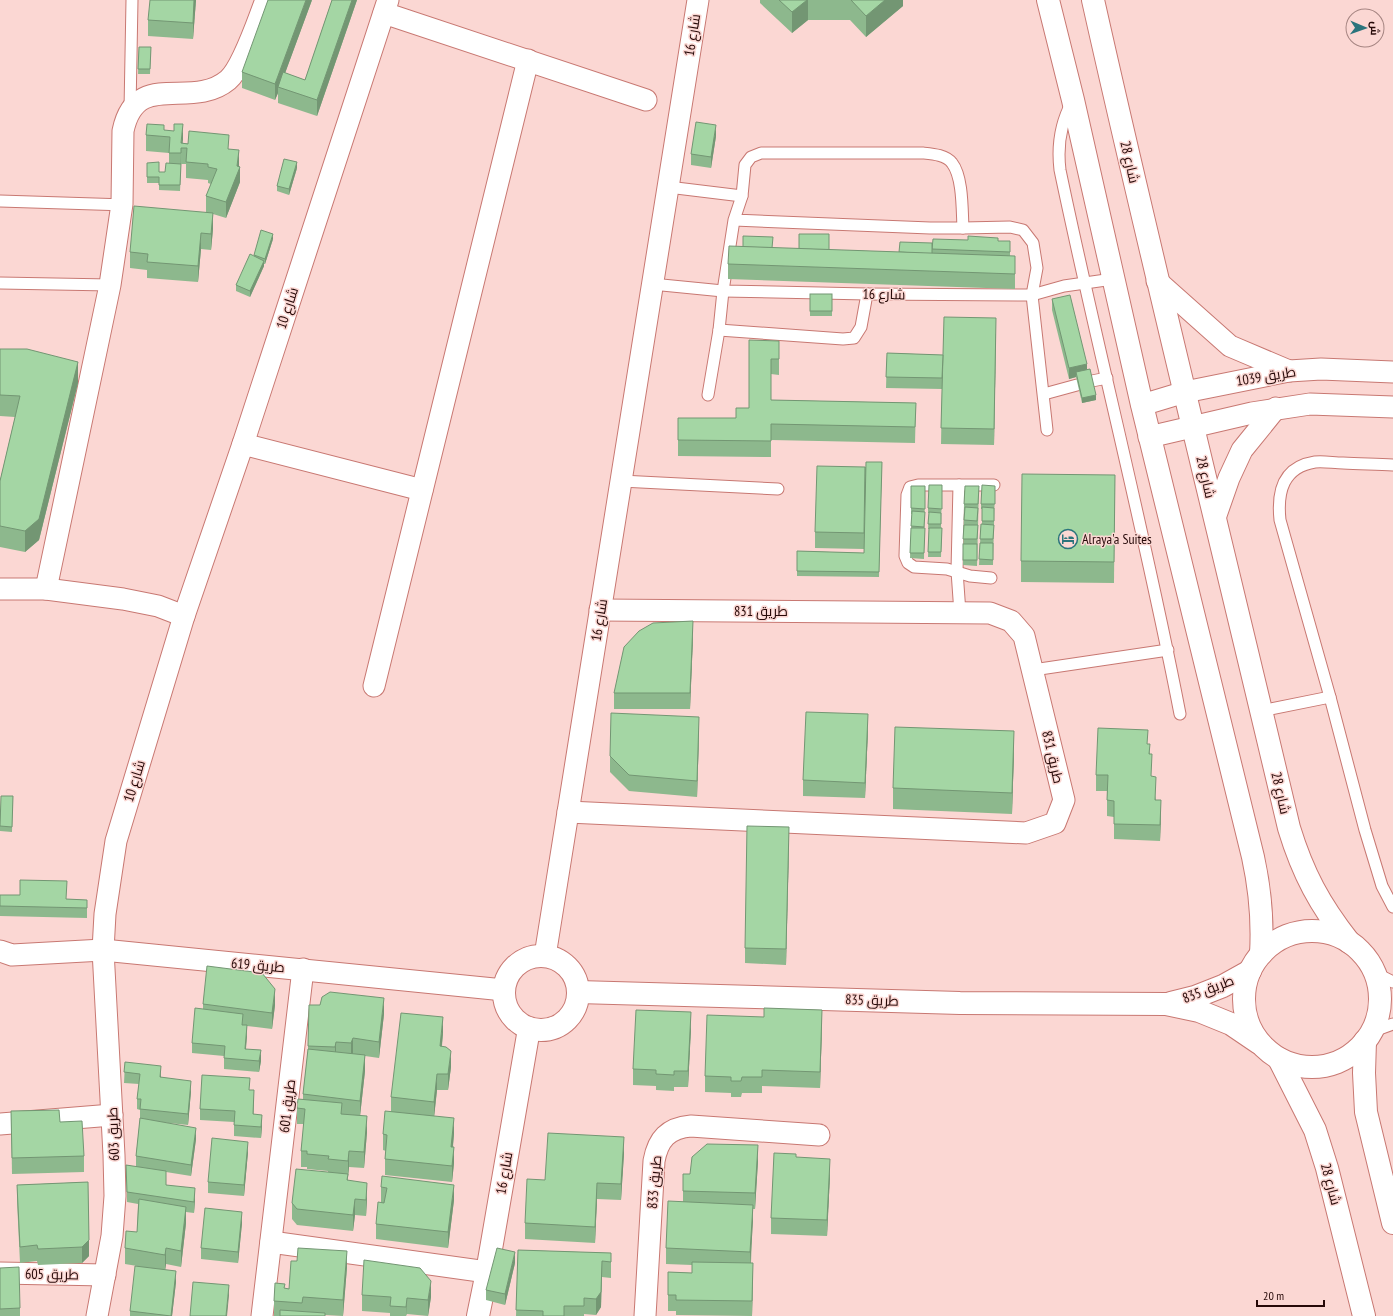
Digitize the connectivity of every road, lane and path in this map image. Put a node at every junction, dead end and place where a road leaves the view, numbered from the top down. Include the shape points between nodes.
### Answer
1 (132, 0) edge
2 (266, 0) edge
3 (698, 0) edge
4 (1048, 0) edge
5 (1093, 0) edge
6 (386, 7) edge
7 (528, 60) junction
8 (646, 100) dead end
9 (1073, 100) junction
10 (130, 110) junction
11 (668, 187) junction
12 (742, 196) junction
13 (0, 200) edge
14 (129, 205) junction
15 (734, 220) junction
16 (963, 228) junction
17 (1113, 280) junction
18 (1157, 281) junction
19 (0, 283) edge
20 (1084, 283) junction
21 (652, 284) junction
22 (110, 285) junction
23 (723, 291) junction
24 (867, 294) junction
25 (1032, 295) junction
26 (719, 330) junction
27 (1289, 371) junction
28 (1393, 372) edge
29 (1107, 378) junction
30 (1092, 381) edge
31 (1077, 385) edge
32 (1185, 392) junction
33 (1044, 394) junction
34 (708, 395) dead end
35 (1142, 404) junction
36 (1393, 407) edge
37 (1276, 408) junction
38 (1194, 427) junction
39 (1047, 430) dead end
40 (1149, 437) junction
41 (243, 444) junction
42 (1393, 465) edge
43 (621, 480) junction
44 (959, 485) junction
45 (994, 485) edge
46 (778, 489) dead end
47 (422, 490) junction
48 (1215, 518) junction
49 (957, 571) junction
50 (991, 578) dead end
51 (46, 589) junction
52 (0, 590) edge
53 (600, 610) junction
54 (960, 613) junction
55 (184, 616) junction
56 (1168, 650) junction
57 (1033, 670) junction
58 (374, 686) dead end
59 (1330, 697) junction
60 (1261, 711) junction
61 (1180, 714) dead end
62 (568, 812) junction
63 (1393, 907) edge
64 (1349, 942) junction
65 (103, 950) junction
66 (6, 953) edge
67 (545, 956) junction
68 (1255, 962) junction
69 (303, 969) junction
70 (1384, 977) edge
71 (504, 990) junction
72 (578, 992) junction
73 (1166, 1004) junction
74 (1393, 1024) edge
75 (529, 1029) junction
76 (1368, 1037) junction
77 (1259, 1043) junction
78 (1279, 1059) junction
79 (112, 1115) junction
80 (0, 1124) edge
81 (819, 1135) dead end
82 (1393, 1223) edge
83 (271, 1242) junction
84 (487, 1272) junction
85 (0, 1273) edge
86 (105, 1275) junction
87 (97, 1316) edge
88 (262, 1316) edge
89 (478, 1316) edge
90 (645, 1316) edge
91 (1364, 1316) edge

1 - 10 lane
2 - 10 street via 237,69 229,79 219,87 207,91 147,96
3 - 11 street, شارع 16
4 - 9 main road
5 - 18 main road, شارع 28
6 - 7 street
6 - 41 street, شارع 10
7 - 8 street
7 - 47 street
9 - 17 main road
9 - 20 lane via 1061,127 1058,156
10 - 14 street via 123,131
11 - 12 lane
11 - 21 street, شارع 16
12 - 15 lane
12 - 16 lane via 745,165 751,156 761,153 933,154 952,162 957,173
13 - 14 lane
14 - 22 street
15 - 16 lane
15 - 23 lane
16 - 25 lane via 1010,227 1023,230 1033,243 1037,268
17 - 20 lane, شارع 16
17 - 35 main road
18 - 27 street via 1230,346
18 - 32 main road, شارع 28
19 - 22 lane
20 - 25 lane, شارع 16
20 - 29 lane
21 - 23 lane, شارع 16
21 - 43 street, شارع 16
22 - 51 street
23 - 24 lane, شارع 16
23 - 26 lane
24 - 25 lane, شارع 16
24 - 26 lane via 861,327 854,338
25 - 33 lane
26 - 34 lane
27 - 28 street, طريق 1039
27 - 32 street, طريق 1039
29 - 30 lane
29 - 56 lane
31 - 33 lane
32 - 35 street, طريق 1039
32 - 38 main road, شارع 28
33 - 39 lane
35 - 40 main road
36 - 37 street via 1310,404
37 - 38 street
37 - 48 street via 1242,450
38 - 40 street
38 - 48 main road, شارع 28
40 - 68 main road via 1257,876 1262,914
41 - 47 street
41 - 55 street, شارع 10
42 - 59 lane via 1316,462 1301,466 1289,476 1281,489 1278,505 1280,520
43 - 46 lane
43 - 53 street, شارع 16
44 - 45 lane
44 - 49 lane
44 - 49 lane via 914,485 908,491 906,510 905,556 908,563 914,567
47 - 58 street
48 - 60 main road, شارع 28
49 - 50 lane via 970,576
49 - 54 lane
51 - 52 street
51 - 55 street via 123,599 158,606
53 - 54 street, طريق 831
53 - 62 street, شارع 16
54 - 57 street, طريق 831 via 990,613 1010,621 1024,636
55 - 65 street, شارع 10 via 116,841 107,899
56 - 57 lane
56 - 61 lane
57 - 62 street, طريق 831 via 1064,800 1055,823 1026,833
59 - 60 lane
59 - 63 lane via 1365,830 1382,886
60 - 64 main road, شارع 28 via 1297,853 1319,900
62 - 67 street, شارع 16
64 - 68 main road via 1332,934 1313,931 1294,933 1276,941
64 - 70 main road
65 - 66 street, طريق 619
65 - 69 street, طريق 619
65 - 79 street, طريق 603
67 - 71 main road via 528,958 513,968
67 - 72 main road via 555,958 572,972 577,981
68 - 73 main road, طريق 835 via 1223,986 1195,997
68 - 77 main road via 1244,996 1247,1021
69 - 71 street, طريق 619
69 - 83 street, طريق 601
70 - 76 main road via 1380,1003
71 - 75 main road via 504,1000 510,1013
72 - 73 main road, طريق 835 via 960,1003
72 - 75 main road via 577,1003 564,1023 553,1029
73 - 77 main road, طريق 835 via 1199,1011 1231,1024
74 - 76 lane
75 - 84 main road, شارع 16
76 - 78 main road via 1348,1057 1325,1066 1302,1067
76 - 82 main road via 1364,1073 1366,1112
77 - 78 main road
78 - 91 main road, شارع 28 via 1315,1130
79 - 80 street
79 - 86 street, طريق 603 via 115,1196 112,1236
81 - 90 street, طريق 833 via 690,1126 672,1130 665,1136 659,1143 654,1161
83 - 84 street
83 - 88 street, طريق 601
84 - 89 main road, شارع 16
85 - 86 street, طريق 605
86 - 87 street, طريق 603

